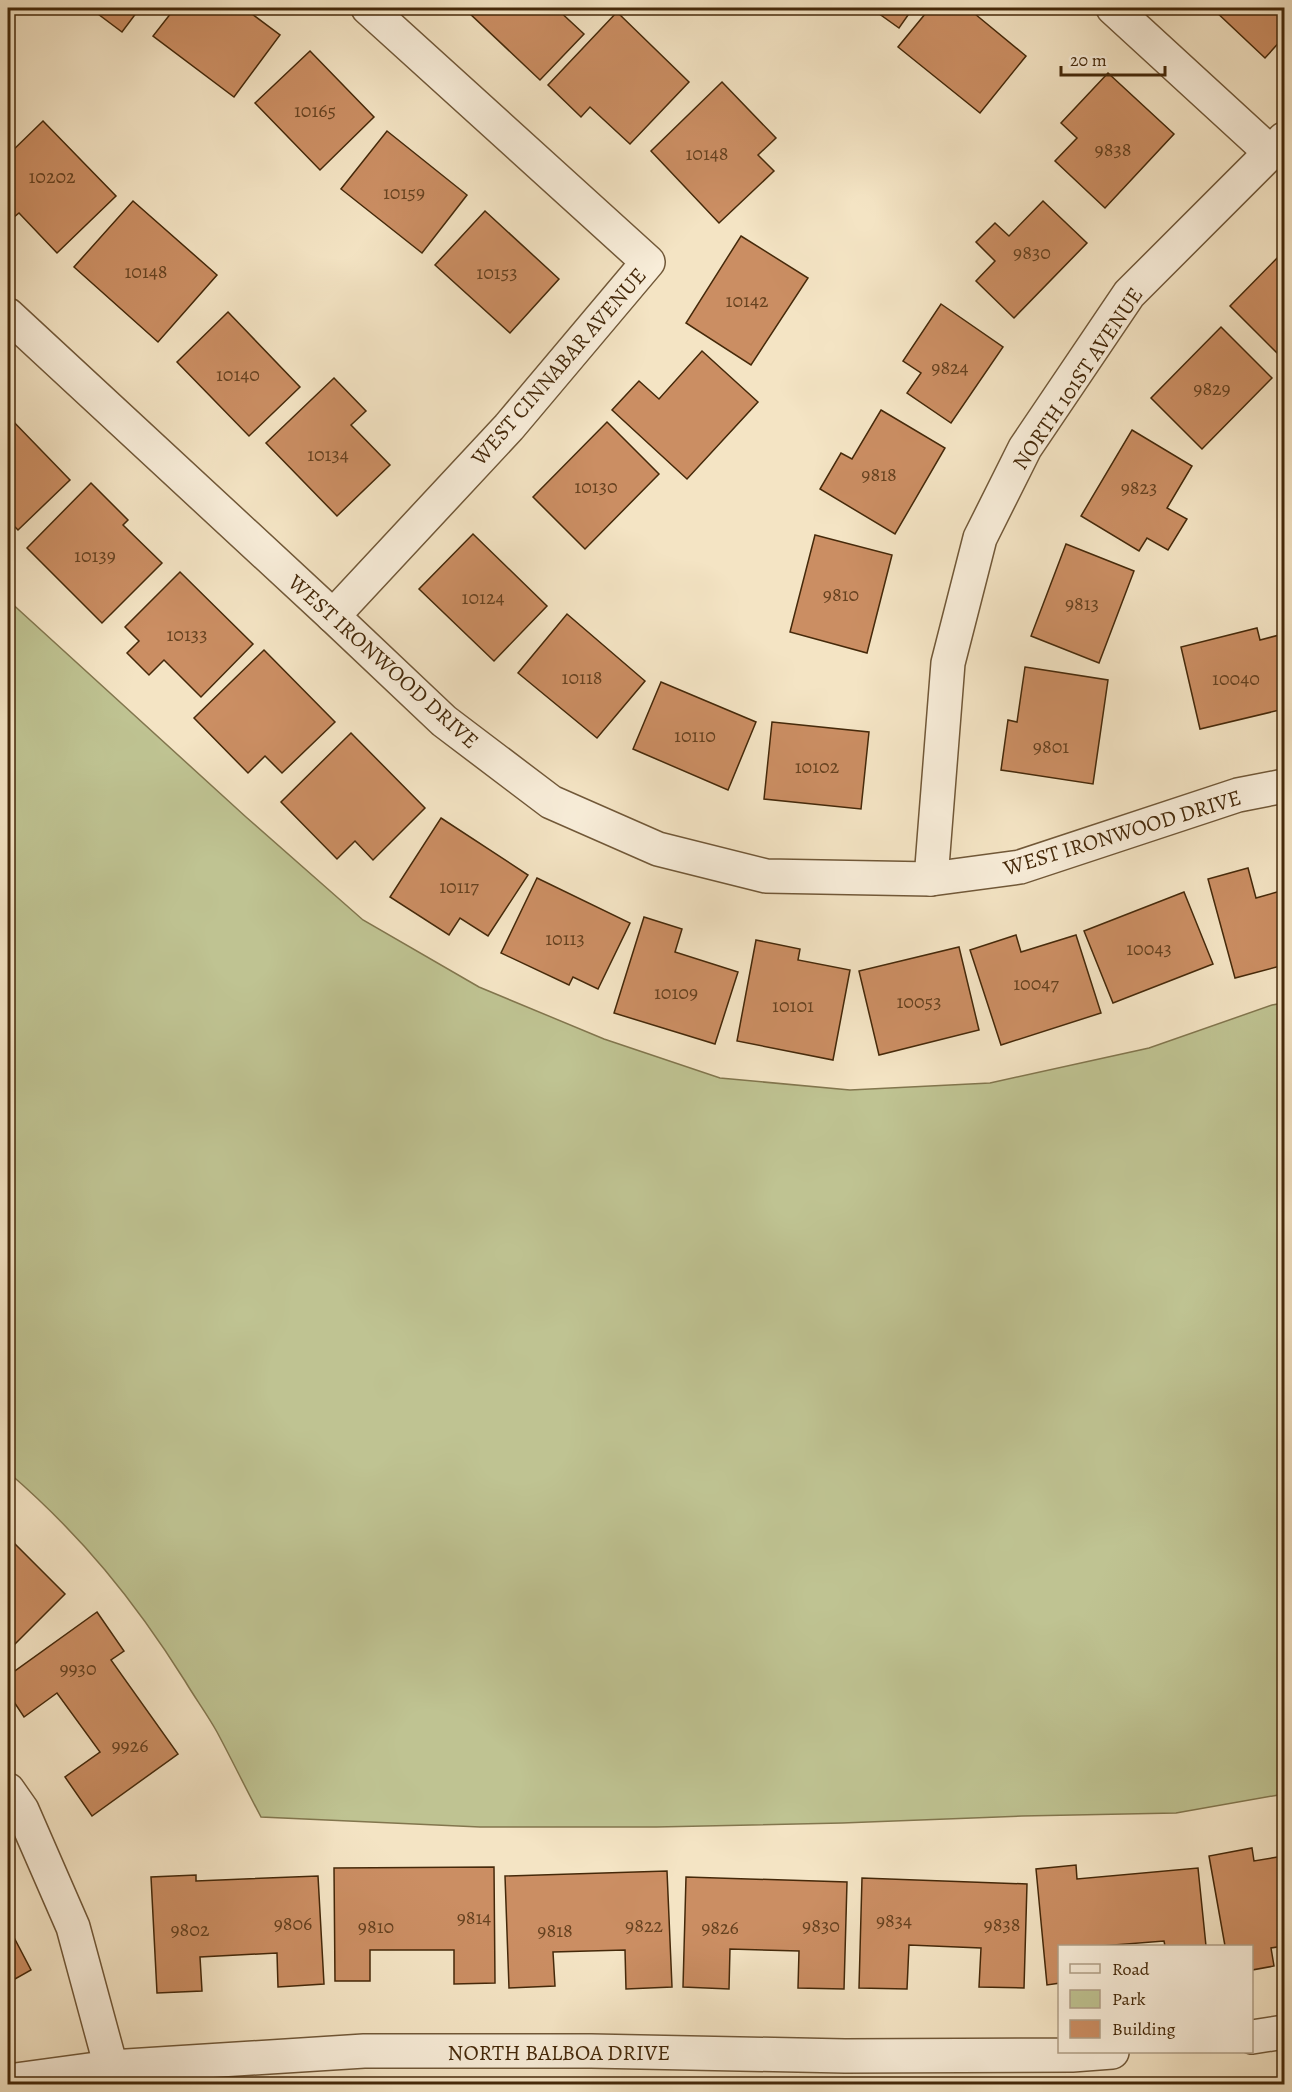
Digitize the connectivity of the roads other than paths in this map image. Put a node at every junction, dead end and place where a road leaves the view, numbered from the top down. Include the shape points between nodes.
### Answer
1 (368, 8) edge
2 (1113, 8) edge
3 (1277, 146) edge
4 (8, 315) edge
5 (333, 616) junction
6 (1284, 786) edge
7 (932, 879) junction
8 (8, 1790) edge
9 (1284, 2032) edge
10 (1253, 2037) edge
11 (1099, 2053) edge
12 (112, 2076) edge
13 (8, 2081) edge

1 - 5 street, WEST CINNABAR AVENUE via 648,262 509,427
2 - 3 street
3 - 7 street, NORTH 101ST AVENUE via 1129,294 1025,448 980,538 948,663
4 - 5 street, WEST IRONWOOD DRIVE
5 - 7 street, WEST IRONWOOD DRIVE via 444,721 551,802 658,849 766,876
6 - 7 street, WEST IRONWOOD DRIVE via 1238,795 1020,867
8 - 12 street via 22,1809 74,1927
9 - 10 street
11 - 12 street, NORTH BALBOA DRIVE via 845,2056 364,2051
12 - 13 street, NORTH BALBOA DRIVE

